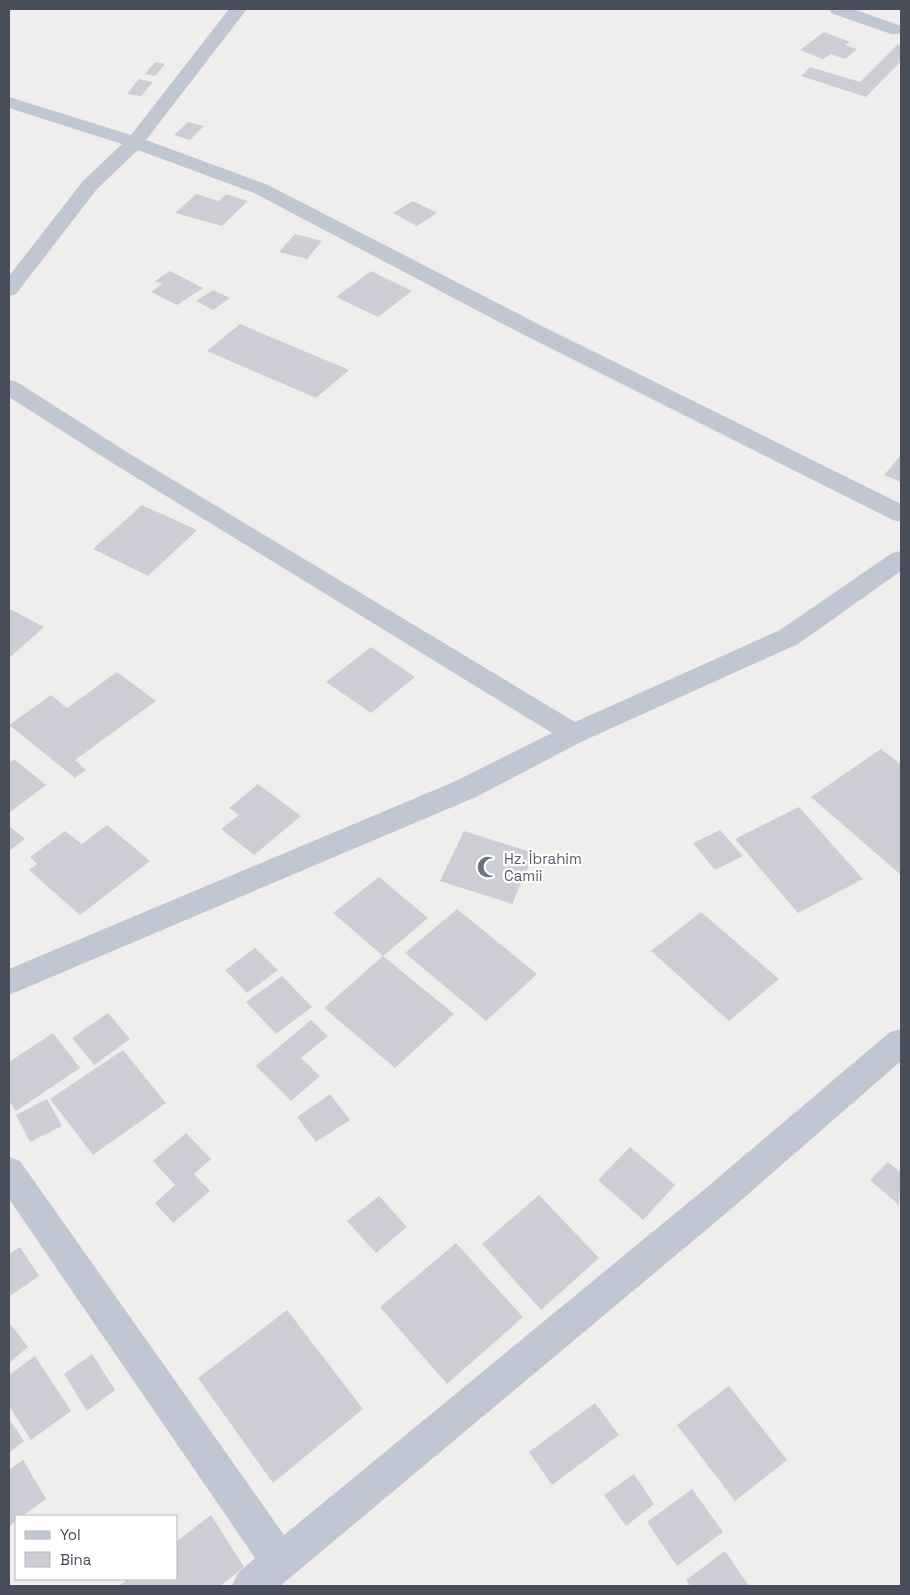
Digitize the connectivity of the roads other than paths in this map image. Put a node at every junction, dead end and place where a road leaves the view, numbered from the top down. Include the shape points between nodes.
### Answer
1 (238, 9) edge
2 (837, 9) edge
3 (897, 30) dead end
4 (9, 102) edge
5 (135, 142) junction
6 (9, 290) edge
7 (9, 388) edge
8 (901, 514) edge
9 (901, 558) edge
10 (574, 734) junction
11 (9, 982) edge
12 (901, 1042) edge
13 (9, 1172) edge
14 (280, 1562) junction
15 (251, 1586) edge

1 - 5 street
2 - 3 street
4 - 5 street
5 - 6 street via 90,185
5 - 8 street via 261,189 532,330
7 - 10 street
9 - 10 street via 789,637
10 - 11 street via 466,789
12 - 14 street
13 - 14 street
14 - 15 street

